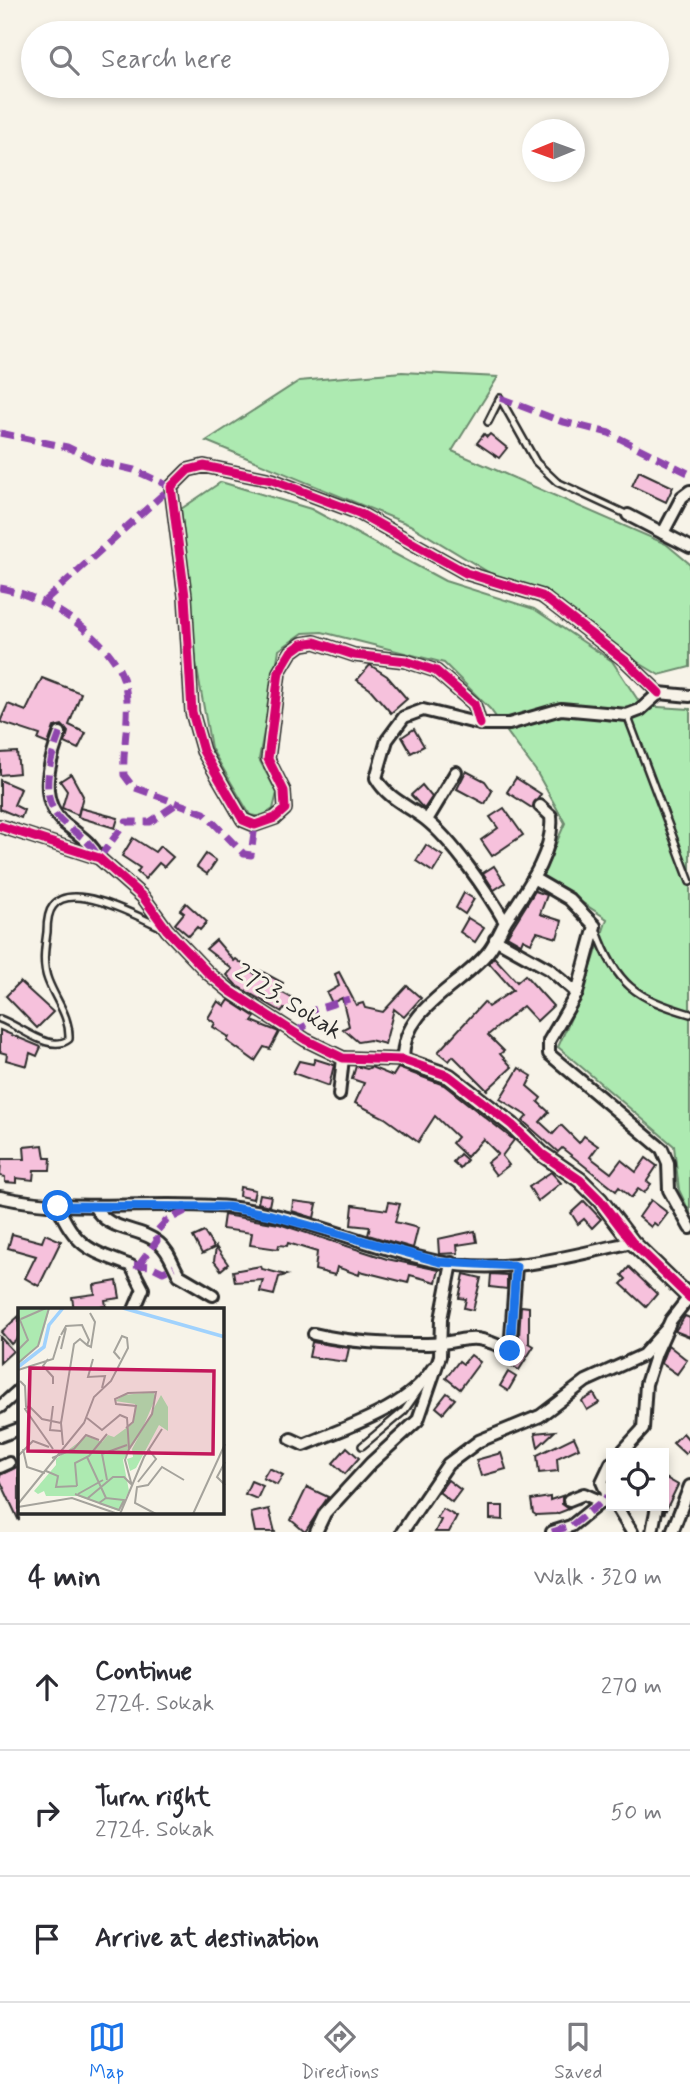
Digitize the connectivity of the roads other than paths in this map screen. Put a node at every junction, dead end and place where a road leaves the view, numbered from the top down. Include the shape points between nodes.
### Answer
1 (488, 422) dead end
2 (690, 491) edge
3 (628, 515) joint
4 (663, 533) junction
5 (690, 547) edge
6 (659, 693) junction
7 (690, 696) edge
8 (627, 715) junction
9 (480, 724) junction
10 (60, 733) dead end
11 (456, 772) dead end
12 (540, 806) dead end
13 (427, 820) junction
14 (0, 826) edge
15 (99, 858) junction
16 (533, 878) junction
17 (690, 882) edge
18 (505, 922) junction
19 (595, 926) junction
20 (167, 930) junction
21 (495, 939) junction
22 (577, 993) junction
23 (690, 1014) edge
24 (0, 1019) edge
25 (343, 1058) junction
26 (403, 1060) junction
27 (339, 1095) dead end
28 (0, 1198) edge
29 (58, 1206) junction
30 (94, 1206) junction
31 (690, 1228) edge
32 (632, 1242) junction
33 (452, 1263) junction
34 (516, 1266) junction
35 (213, 1295) dead end
36 (690, 1298) edge
37 (135, 1308) edge
38 (668, 1327) junction
39 (314, 1334) dead end
40 (441, 1343) junction
41 (440, 1356) junction
42 (424, 1382) junction
43 (18, 1391) edge
44 (0, 1408) edge
45 (18, 1429) edge
46 (0, 1436) edge
47 (291, 1439) dead end
48 (362, 1446) dead end
49 (626, 1448) edge
50 (606, 1474) edge
51 (690, 1486) edge
52 (606, 1493) edge
53 (569, 1500) dead end
54 (606, 1501) edge
55 (606, 1504) edge
56 (616, 1511) edge
57 (656, 1511) edge
58 (316, 1532) edge
59 (402, 1532) edge
60 (552, 1532) edge
61 (632, 1532) edge
62 (652, 1532) edge
63 (672, 1532) edge

1 - 3 lane via 500,398 536,462 557,482
2 - 4 street
3 - 4 street
4 - 5 street
6 - 7 street
6 - 8 street
6 - 9 street via 542,596 466,573 359,513 272,480 216,467 196,467 177,479 171,487 185,596 192,712 203,751 243,820 255,825 285,809 284,790 268,759 279,672 302,644 316,642 354,655 406,661 436,671 474,704
8 - 9 street via 561,709 509,724
8 - 17 lane
9 - 13 street via 423,710 404,717 387,740 376,778 384,793
10 - 15 street, 2723. Sokak via 48,764 48,791 63,823 92,844
11 - 13 street
12 - 16 street via 551,816 552,829
13 - 18 street via 490,895
14 - 15 street, 2723. Sokak
15 - 20 street, 2723. Sokak via 143,897
16 - 18 street
16 - 19 street via 569,899
18 - 21 street
19 - 22 street
19 - 23 lane via 606,956 630,988 650,1003
20 - 24 lane via 95,899 58,901 49,914 45,965 67,1019 69,1040 48,1044
20 - 25 street, 2723. Sokak via 230,992
21 - 22 street via 550,969
21 - 26 street via 488,952 419,1015 403,1041
22 - 31 street via 550,1041 550,1054 662,1150 669,1190
25 - 26 street, 2723. Sokak
25 - 27 street
26 - 32 street, 2723. Sokak via 449,1076 481,1099 542,1154 580,1180
28 - 29 street
29 - 30 street
29 - 37 street via 72,1236 84,1247 131,1266 143,1289
30 - 33 street via 228,1207
30 - 35 street via 100,1218 157,1241 172,1257 178,1275
32 - 34 street
32 - 36 street, 2723. Sokak
33 - 34 street
33 - 40 street
34 - 40 street via 510,1351 485,1338
36 - 38 street
38 - 49 street via 646,1384 643,1429
38 - 59 street via 643,1355 586,1381 540,1416 479,1441 448,1464
39 - 40 street via 347,1342
40 - 41 street
41 - 42 street
41 - 58 street via 418,1420 325,1513
42 - 47 street via 387,1408 304,1445
42 - 48 lane via 404,1411
43 - 44 street
45 - 46 street
50 - 52 street via 602,1482
51 - 63 street
53 - 54 street via 584,1494
55 - 60 street
56 - 61 street
57 - 62 street

